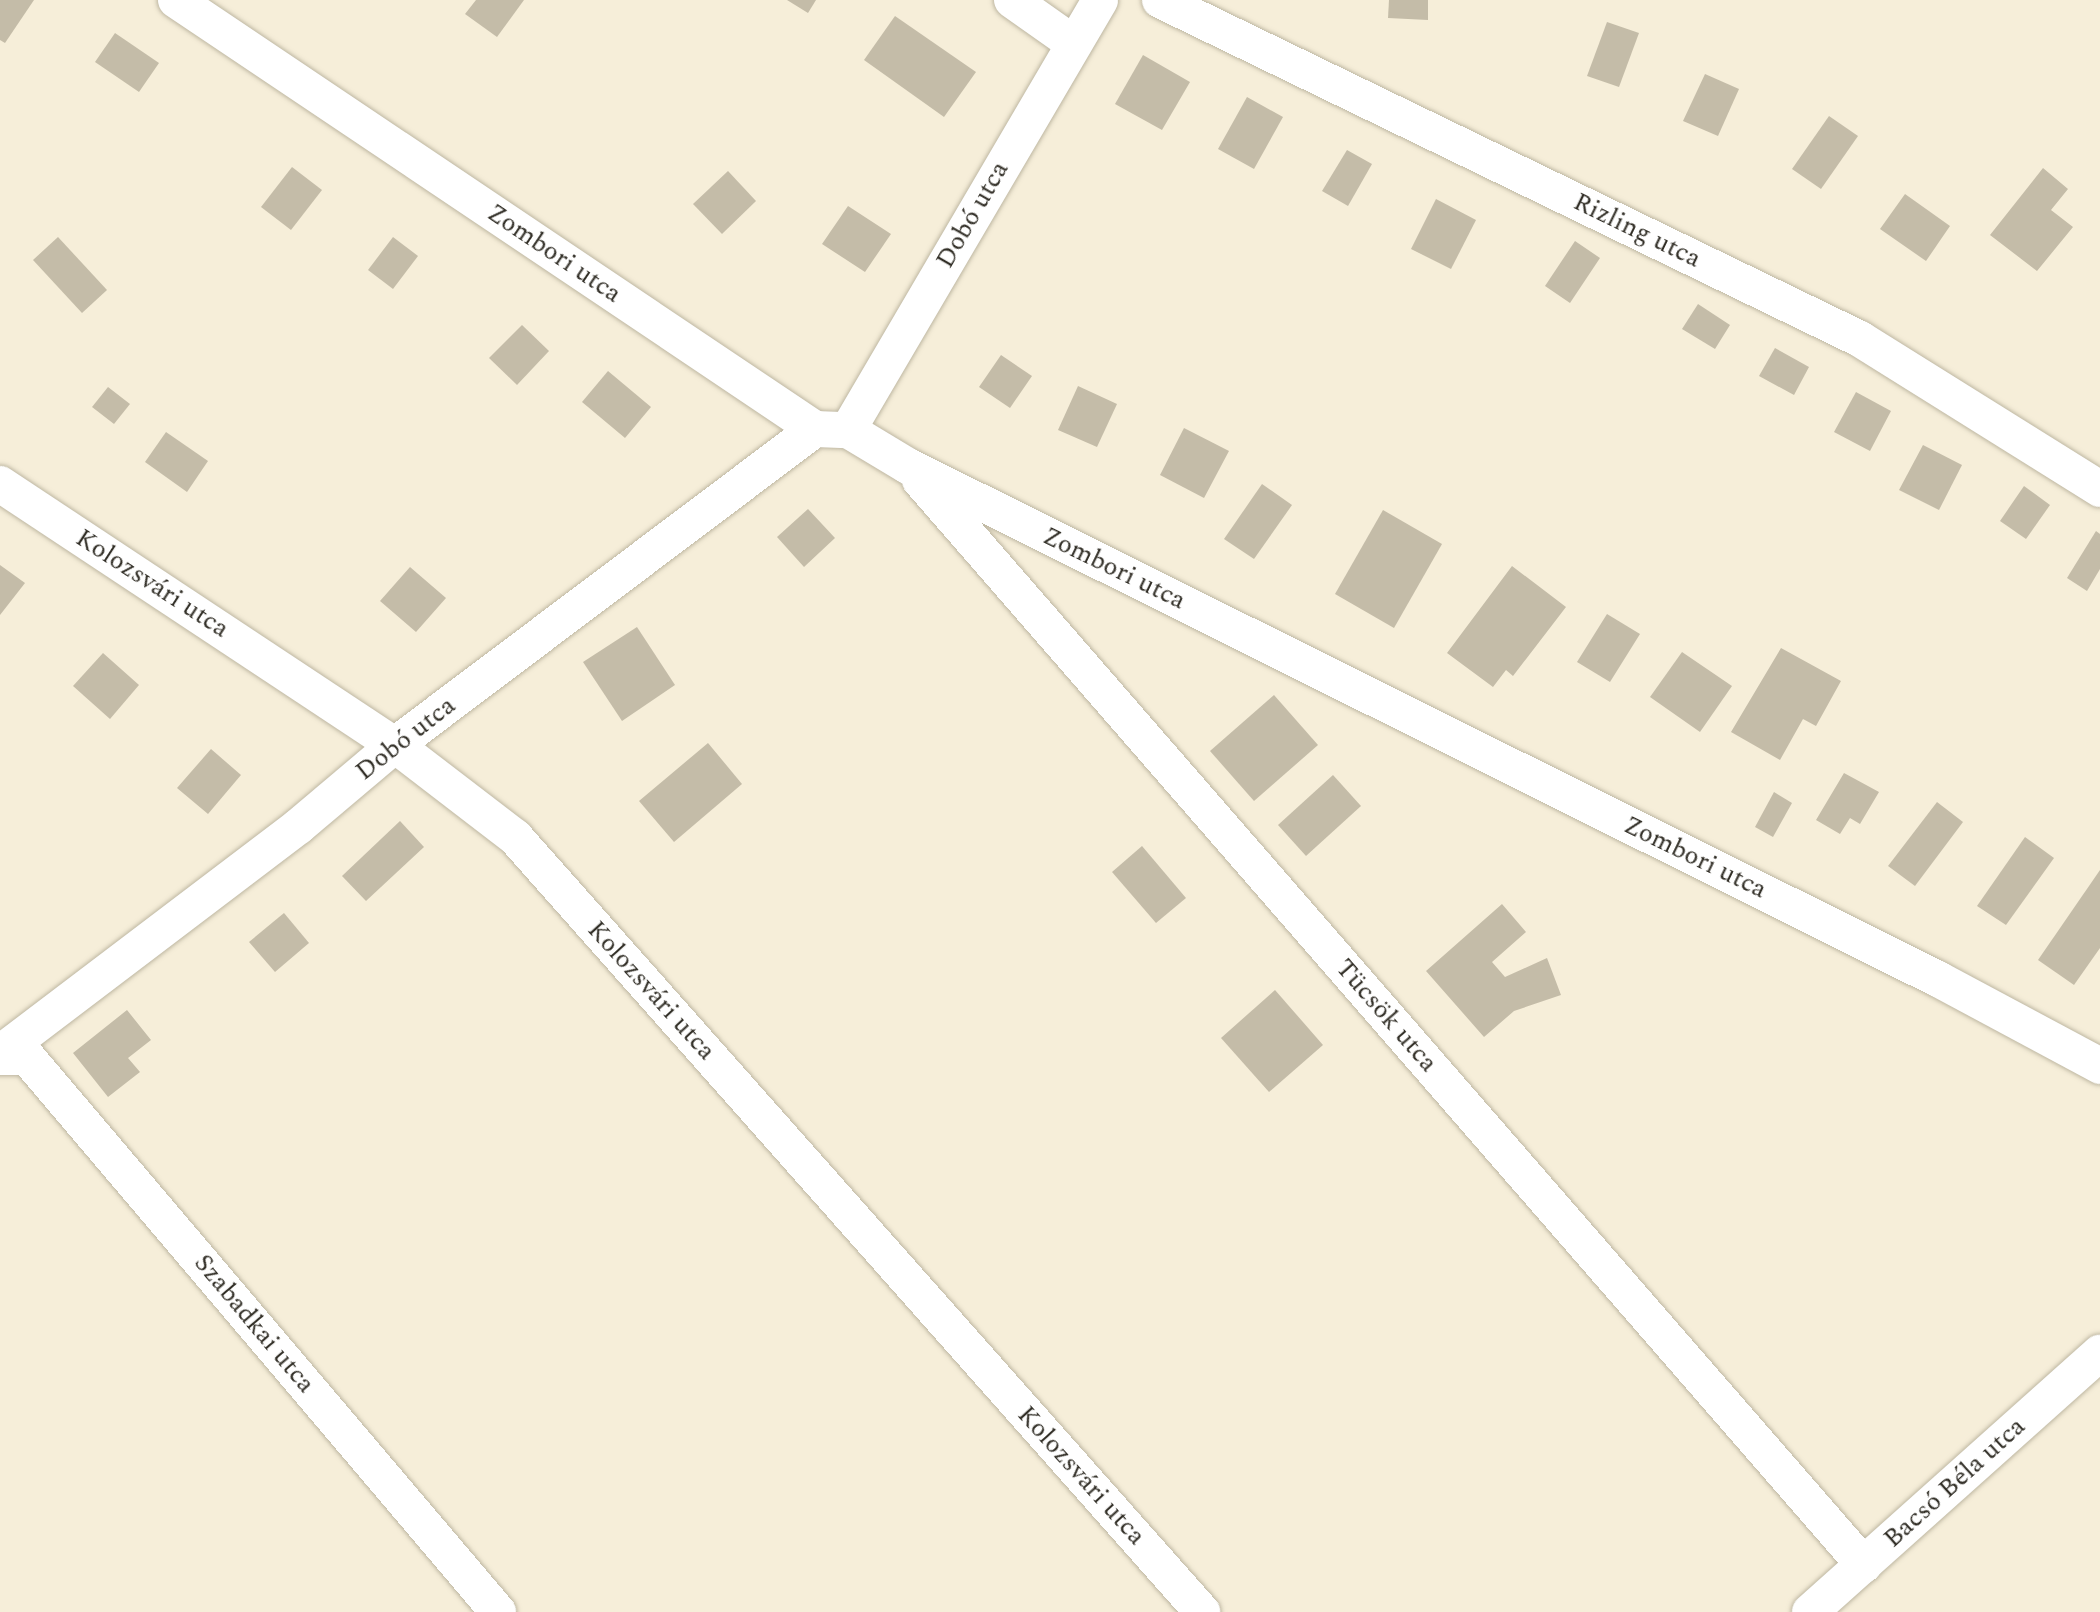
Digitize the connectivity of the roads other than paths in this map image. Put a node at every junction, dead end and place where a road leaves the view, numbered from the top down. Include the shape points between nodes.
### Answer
1 (176, 0) edge
2 (1012, 0) edge
3 (1100, 0) edge
4 (1160, 0) edge
5 (1073, 43) junction
6 (831, 429) junction
7 (908, 466) junction
8 (0, 484) edge
9 (2100, 489) edge
10 (395, 745) junction
11 (0, 1055) edge
12 (2100, 1066) edge
13 (2100, 1353) edge
14 (1864, 1565) junction
15 (498, 1612) edge
16 (1202, 1612) edge
17 (1810, 1612) edge

1 - 6 street, Zombori utca
2 - 5 street
3 - 5 street, Dobó utca
4 - 9 street, Rizling utca via 1860,339
5 - 6 street, Dobó utca
6 - 7 street, Zombori utca
6 - 10 street, Dobó utca
7 - 12 street, Zombori utca via 1938,979
7 - 14 street, Tücsök utca
8 - 10 street, Kolozsvári utca
10 - 11 street, Dobó utca via 299,826
10 - 16 street, Kolozsvári utca via 515,837
11 - 15 street, Szabadkai utca via 27,1057
13 - 14 street, Bacsó Béla utca
14 - 17 street, Bacsó Béla utca

